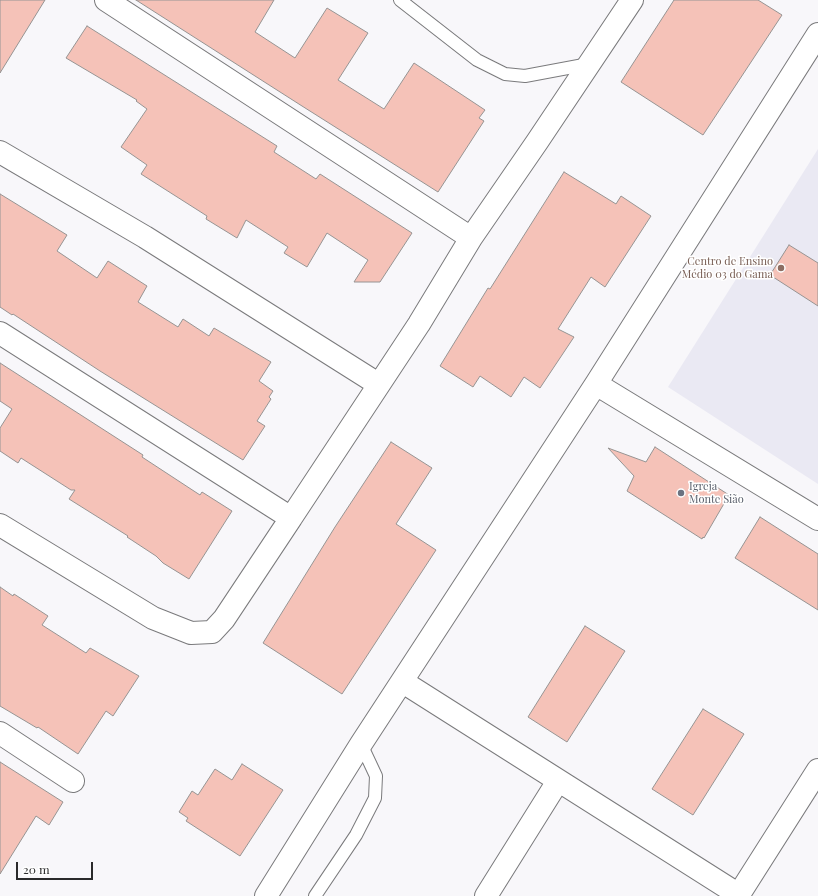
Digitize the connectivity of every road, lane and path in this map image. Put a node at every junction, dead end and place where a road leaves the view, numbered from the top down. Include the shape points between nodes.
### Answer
1 (106, 0) edge
2 (400, 0) edge
3 (632, 0) edge
4 (818, 34) edge
5 (589, 64) junction
6 (0, 152) edge
7 (471, 238) junction
8 (0, 333) edge
9 (378, 384) junction
10 (596, 384) junction
11 (290, 518) junction
12 (818, 519) edge
13 (0, 526) edge
14 (402, 682) junction
15 (0, 733) edge
16 (361, 744) junction
17 (818, 770) edge
18 (558, 780) junction
19 (73, 781) dead end
20 (738, 895) edge
21 (266, 896) edge
22 (315, 896) edge
23 (486, 896) edge

1 - 7 street
2 - 5 lane via 477,60 505,74 525,76
3 - 5 street
4 - 10 street
5 - 7 street
6 - 9 street via 145,237
7 - 9 street via 419,324
8 - 11 street
9 - 11 street
10 - 12 street
10 - 14 street
11 - 13 street via 224,619 212,632 191,633 153,618
14 - 16 street
14 - 18 street
15 - 19 street
16 - 21 street
16 - 22 lane via 376,776 374,798 356,835
17 - 20 street
18 - 20 street
18 - 23 street

